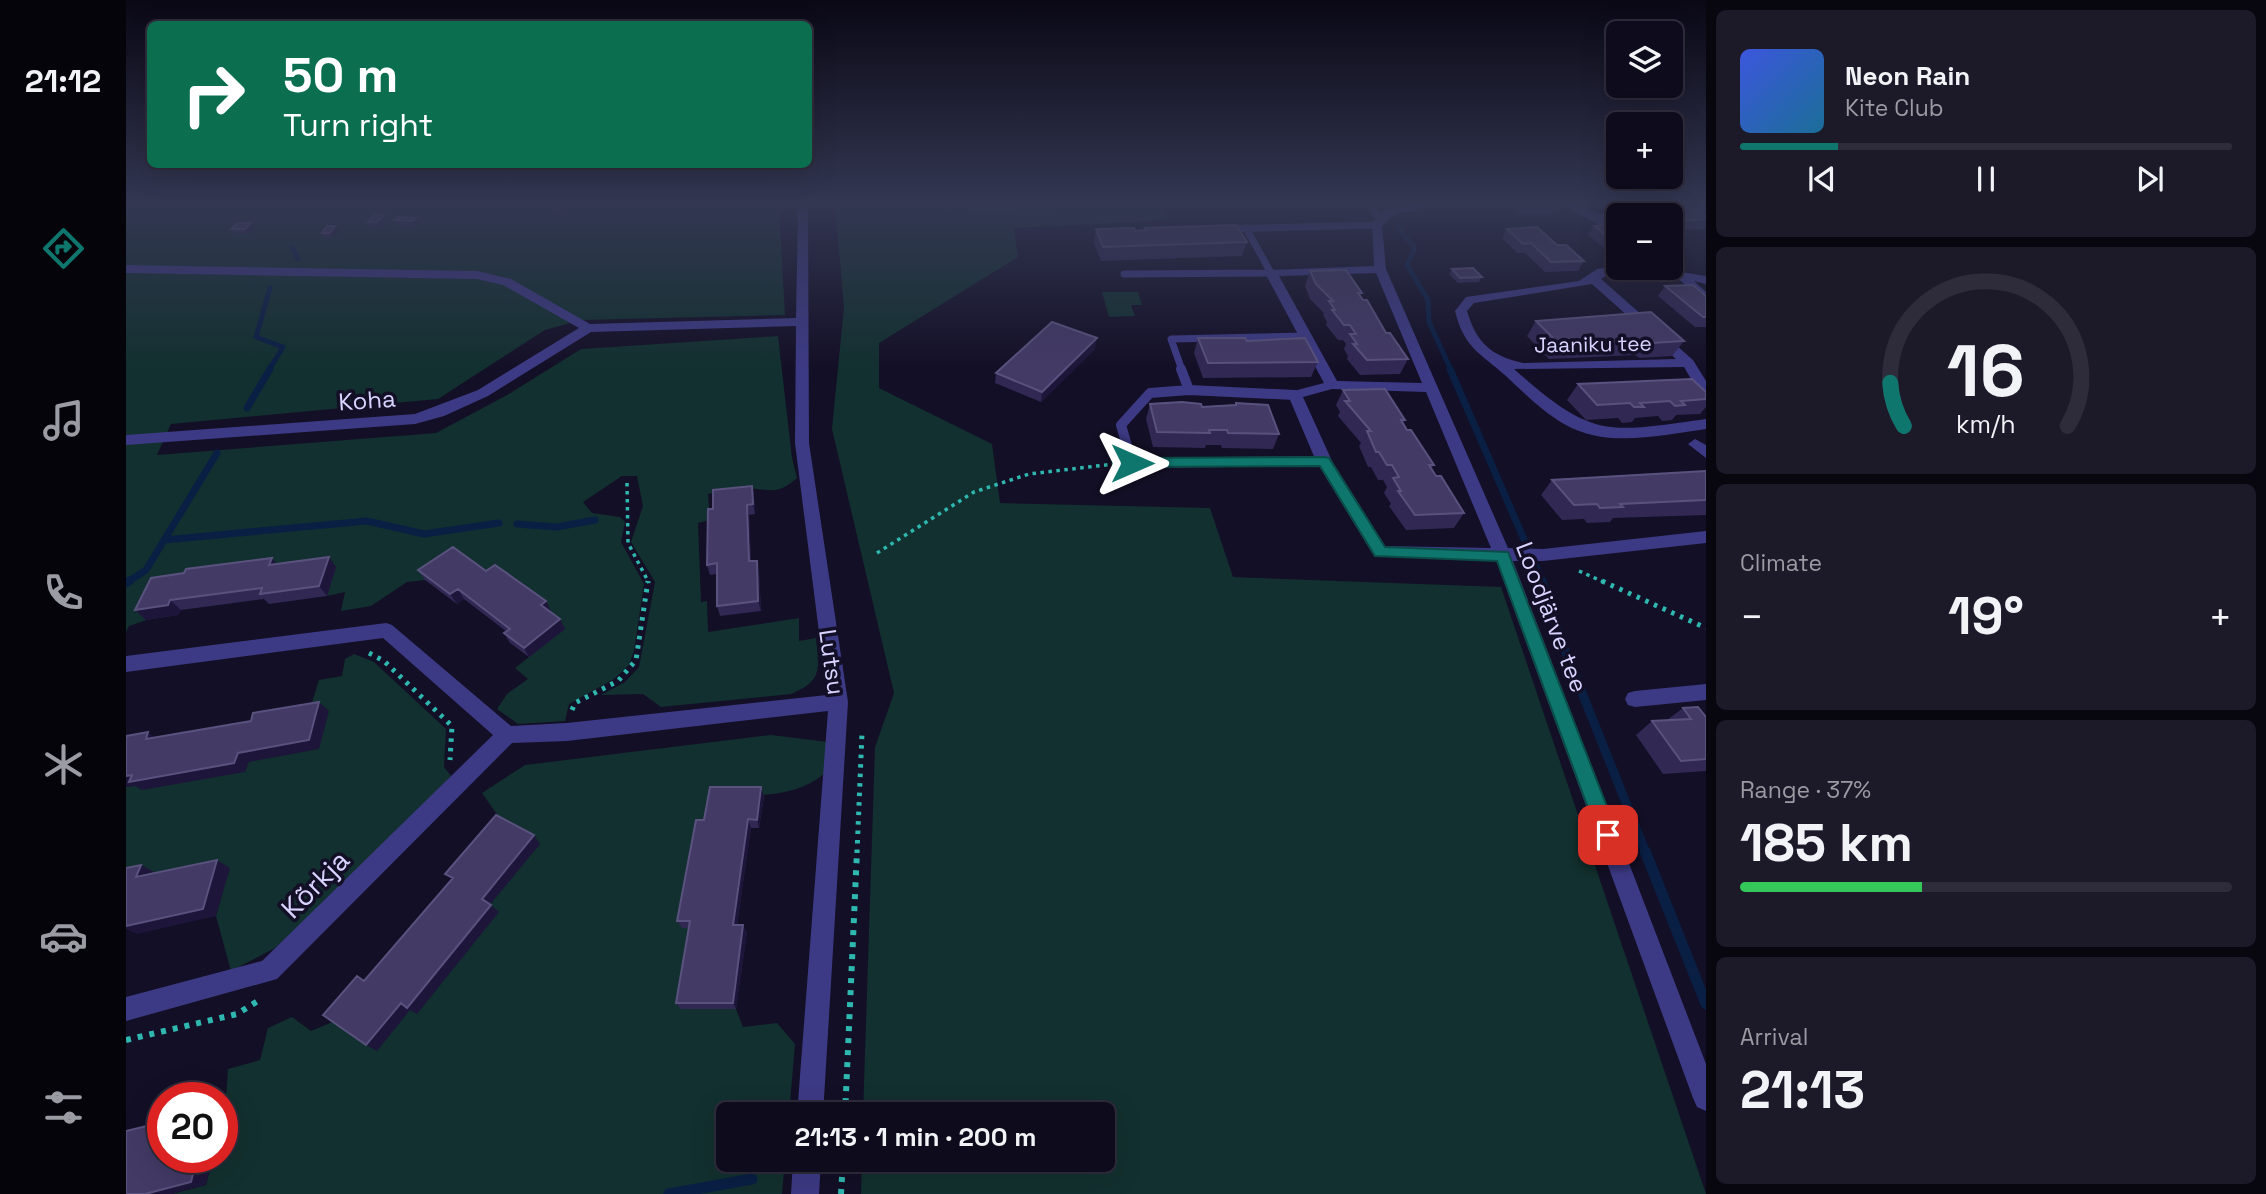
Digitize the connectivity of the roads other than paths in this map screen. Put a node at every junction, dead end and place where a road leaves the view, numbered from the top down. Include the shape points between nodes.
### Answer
1 (803, 258) edge
2 (1263, 258) edge
3 (1380, 258) edge
4 (126, 269) edge
5 (1380, 269) junction
6 (1606, 271) edge
7 (1271, 273) junction
8 (1124, 274) dead end
9 (1683, 274) edge
10 (1594, 279) junction
11 (1683, 280) edge
12 (1706, 280) edge
13 (1706, 299) edge
14 (802, 322) junction
15 (588, 328) junction
16 (1306, 336) junction
17 (1499, 362) junction
18 (1688, 363) junction
19 (1332, 385) junction
20 (1431, 388) junction
21 (1189, 390) junction
22 (1706, 393) edge
23 (1295, 395) junction
24 (1706, 424) edge
25 (126, 440) edge
26 (1324, 461) junction
27 (1706, 537) edge
28 (1509, 555) junction
29 (126, 664) edge
30 (1706, 692) edge
31 (1635, 699) dead end
32 (838, 702) junction
33 (507, 735) junction
34 (126, 1009) edge
35 (1706, 1098) edge
36 (811, 1102) edge
37 (806, 1172) edge
38 (805, 1194) edge

1 - 14 street, Lutsu
2 - 7 lane
3 - 5 street, Loodjärve tee
4 - 15 street via 477,275 507,282
5 - 7 street
5 - 20 street, Loodjärve tee
6 - 10 street, Jaaniku tee
7 - 8 lane
7 - 16 street
9 - 12 street, Jaaniku tee
10 - 17 street, Jaaniku tee via 1470,300 1461,311 1466,334 1486,356
10 - 18 street, Jaaniku tee
11 - 13 street
14 - 15 street
14 - 32 street, Lutsu via 802,443
15 - 25 street, Koha via 446,412 415,419
16 - 19 street
16 - 21 lane via 1171,339
17 - 18 street, Jaaniku tee via 1524,367
17 - 24 street, Jaaniku tee via 1554,410 1589,430 1636,432
18 - 22 street, Jaaniku tee
19 - 20 street
19 - 23 street
20 - 28 street, Loodjärve tee
21 - 23 lane
21 - 26 lane via 1150,393 1121,425 1132,463
23 - 26 street
26 - 28 street via 1380,552
27 - 28 street
28 - 35 street, Loodjärve tee
29 - 33 street via 386,630
30 - 31 street
32 - 33 street
32 - 36 street, Lutsu
33 - 34 street, Kõrkja via 269,971
37 - 38 street

